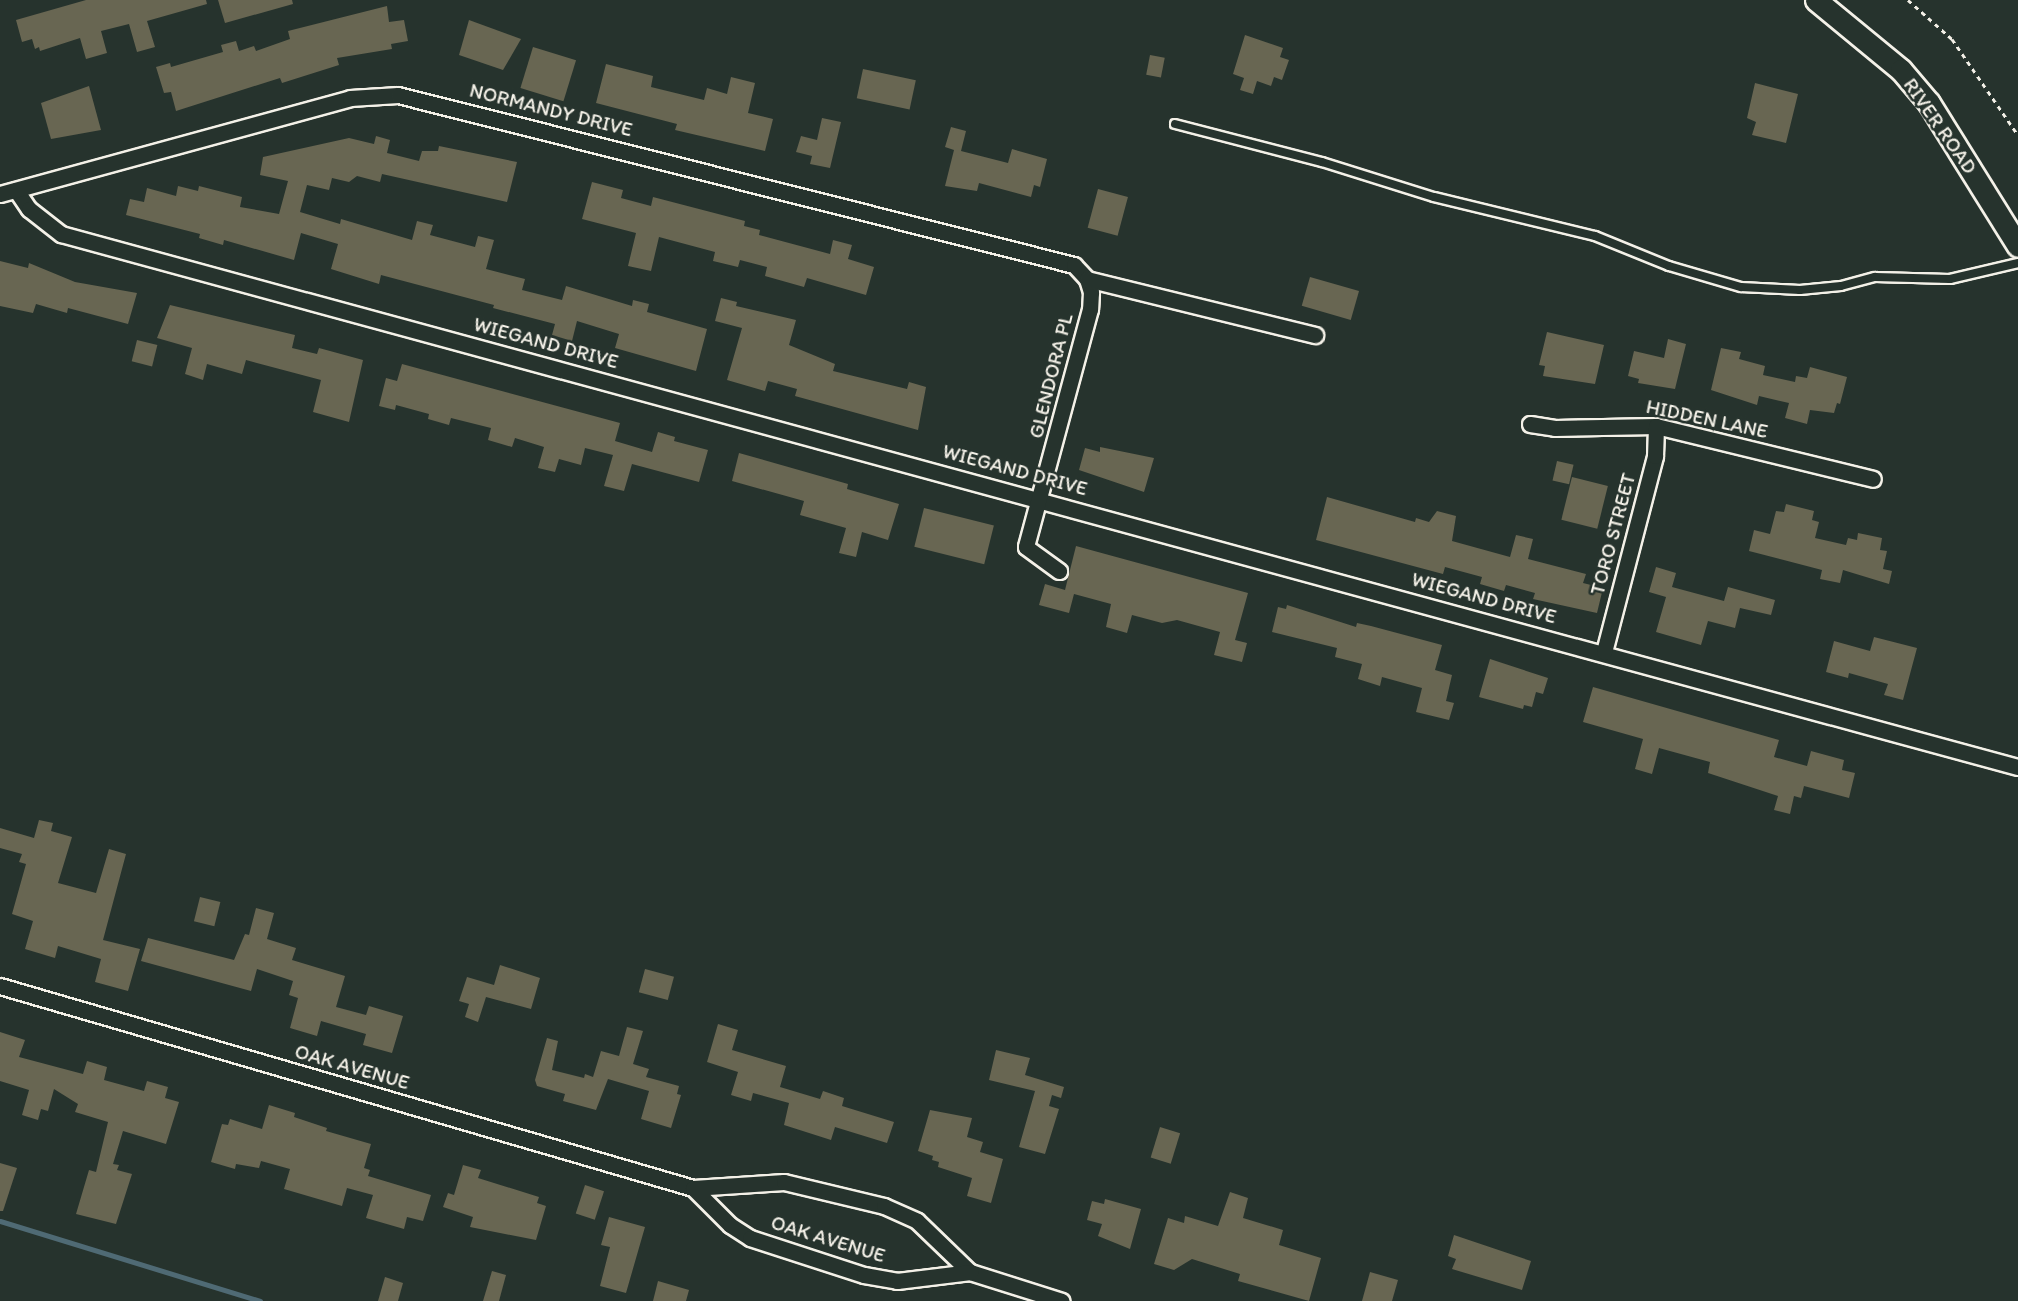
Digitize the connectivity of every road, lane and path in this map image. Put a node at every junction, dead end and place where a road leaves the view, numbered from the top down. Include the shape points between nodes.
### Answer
1 (1816, 0) edge
2 (1908, 0) edge
3 (1175, 124) dead end
4 (2018, 135) edge
5 (16, 190) junction
6 (0, 195) edge
7 (2018, 246) edge
8 (2018, 262) edge
9 (1087, 279) junction
10 (1315, 335) dead end
11 (1530, 424) dead end
12 (1656, 426) junction
13 (1873, 478) dead end
14 (1041, 499) junction
15 (1059, 571) dead end
16 (1604, 652) junction
17 (2018, 766) edge
18 (0, 986) edge
19 (693, 1188) junction
20 (970, 1272) junction
21 (1062, 1301) edge

1 - 7 street, RIVER ROAD via 1901,70 1929,103
2 - 4 path via 1952,39
3 - 8 lane via 1322,162 1434,197 1594,236 1668,266 1741,287 1800,290 1875,278 1950,279
5 - 6 street, NORMANDY DRIVE
5 - 9 street, NORMANDY DRIVE via 350,98 398,94 1066,263
5 - 14 street, WIEGAND DRIVE via 28,209 61,234
9 - 10 street
9 - 14 street, GLENDORA PL via 1090,309
11 - 12 street, HIDDEN LANE via 1555,428
12 - 13 street, HIDDEN LANE
12 - 16 street, TORO STREET via 1655,456
14 - 15 street, GLENDORA PL via 1026,547
14 - 16 street, WIEGAND DRIVE
16 - 17 street, WIEGAND DRIVE
18 - 19 street, OAK AVENUE
19 - 20 street, OAK AVENUE via 730,1225 750,1238 864,1275 897,1281
19 - 20 street, OAK AVENUE via 784,1182 884,1206 917,1221
20 - 21 street, OAK AVENUE

